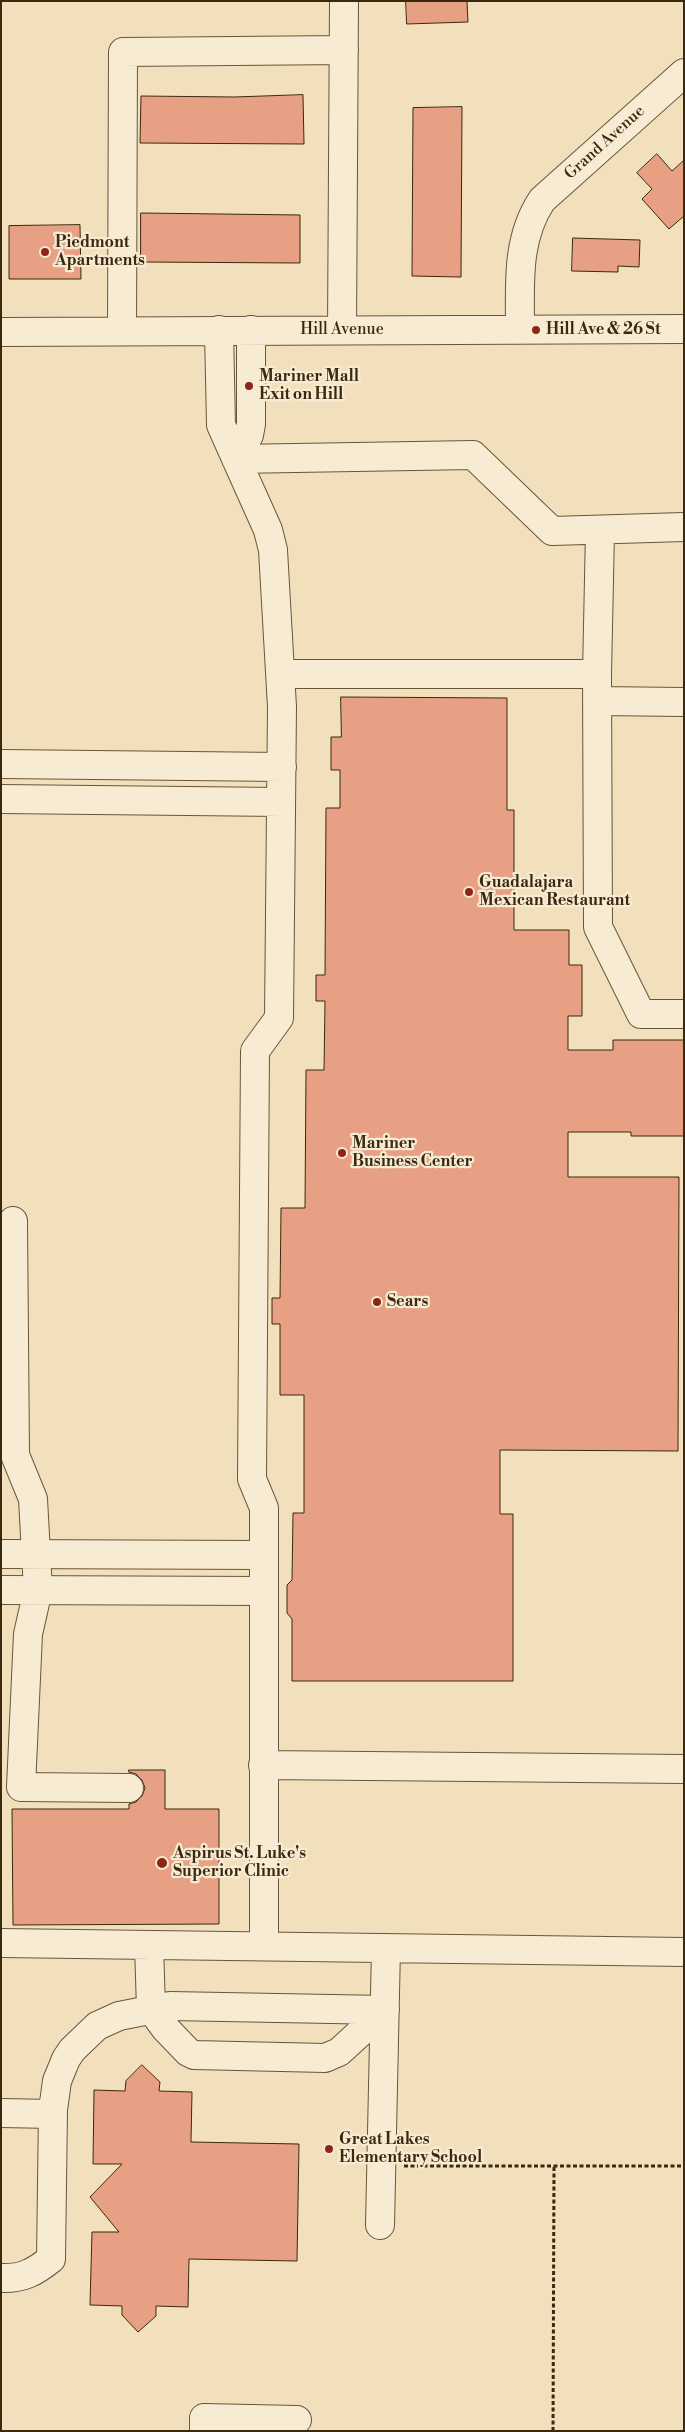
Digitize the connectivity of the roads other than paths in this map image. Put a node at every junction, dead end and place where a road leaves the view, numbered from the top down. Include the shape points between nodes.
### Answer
1 (344, 1) edge
2 (344, 50) junction
3 (684, 73) edge
4 (684, 329) edge
5 (218, 330) junction
6 (251, 330) junction
7 (342, 330) junction
8 (520, 330) junction
9 (122, 331) junction
10 (1, 332) edge
11 (236, 459) junction
12 (684, 528) edge
13 (600, 531) junction
14 (281, 674) junction
15 (597, 674) junction
16 (597, 701) junction
17 (684, 702) edge
18 (1, 764) edge
19 (282, 767) junction
20 (1, 800) edge
21 (281, 802) junction
22 (684, 1014) edge
23 (13, 1221) dead end
24 (1, 1554) edge
25 (36, 1554) junction
26 (264, 1555) junction
27 (1, 1590) edge
28 (38, 1590) junction
29 (264, 1591) junction
30 (263, 1765) junction
31 (684, 1770) edge
32 (129, 1788) dead end
33 (1, 1943) edge
34 (149, 1945) junction
35 (264, 1946) junction
36 (386, 1948) junction
37 (684, 1952) edge
38 (151, 2009) junction
39 (385, 2010) junction
40 (1, 2113) edge
41 (54, 2114) junction
42 (380, 2225) dead end
43 (1, 2278) edge
44 (297, 2420) dead end
45 (204, 2431) edge

1 - 2 street
2 - 7 street
2 - 9 street via 123,52
3 - 8 street, Grand Avenue via 542,200 531,217 524,239
4 - 8 street, Hill Avenue
5 - 6 street, Hill Avenue
5 - 9 street, Hill Avenue
5 - 11 street via 220,419
6 - 7 street, Hill Avenue
6 - 11 street via 251,424
7 - 8 street, Hill Avenue
9 - 10 street, Hill Avenue
11 - 13 street via 473,454 552,531
11 - 14 street via 268,530 273,550
12 - 13 street
13 - 15 street
14 - 15 street
14 - 19 street
15 - 16 street
16 - 17 street
16 - 22 street via 598,927 641,1014
18 - 19 street
19 - 21 street
20 - 21 street
21 - 26 street via 279,1018 255,1051 252,1479 264,1508
23 - 25 street via 15,1455 33,1499
24 - 25 street
25 - 26 street
25 - 28 street
26 - 29 street
27 - 28 street
28 - 29 street
28 - 32 street via 28,1634 21,1787
29 - 30 street
30 - 31 street
30 - 35 street
33 - 34 street
34 - 35 street
34 - 38 street
35 - 36 street
36 - 37 street
36 - 39 street
38 - 39 street via 216,2006
38 - 39 street via 165,2028 188,2052 194,2054 325,2058 339,2052
38 - 41 street via 107,2020 80,2041 60,2071
39 - 42 street
40 - 41 street
41 - 43 street via 51,2259 22,2277
44 - 45 street via 204,2418

